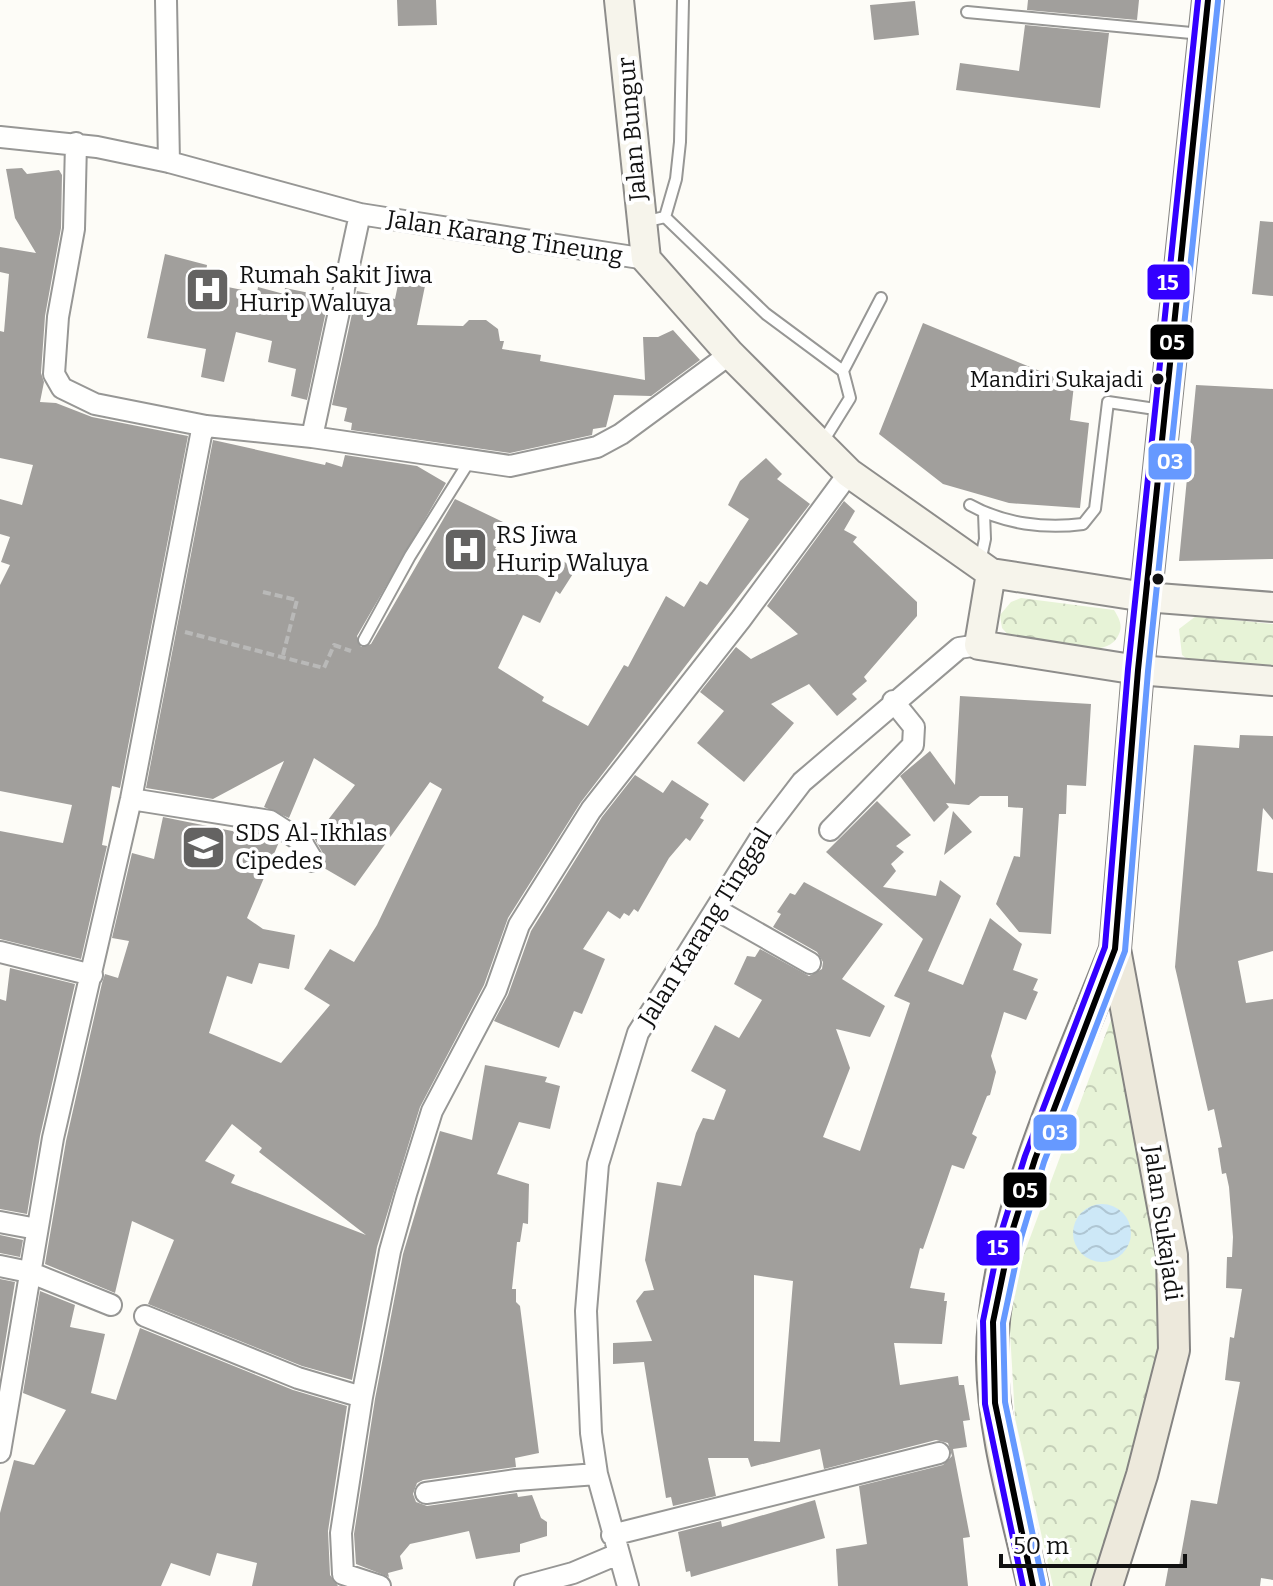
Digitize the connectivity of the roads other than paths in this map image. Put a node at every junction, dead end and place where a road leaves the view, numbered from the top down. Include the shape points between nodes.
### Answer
1 (166, 0) edge
2 (619, 0) edge
3 (683, 0) edge
4 (1208, 0) edge
5 (967, 12) dead end
6 (1204, 34) junction
7 (0, 137) edge
8 (76, 143) junction
9 (169, 162) junction
10 (360, 214) junction
11 (653, 220) junction
12 (646, 259) junction
13 (881, 298) dead end
14 (730, 354) junction
15 (843, 371) junction
16 (1165, 410) junction
17 (206, 426) junction
18 (312, 437) junction
19 (821, 445) junction
20 (470, 460) junction
21 (849, 473) junction
22 (970, 505) dead end
23 (984, 513) junction
24 (985, 570) junction
25 (1145, 597) junction
26 (1273, 607) edge
27 (364, 640) road end
28 (979, 645) junction
29 (1138, 670) junction
30 (1273, 681) edge
31 (893, 701) junction
32 (131, 799) junction
33 (830, 830) dead end
34 (313, 861) dead end
35 (717, 910) junction
36 (1115, 949) junction
37 (0, 952) edge
38 (810, 963) dead end
39 (92, 975) junction
40 (0, 1222) edge
41 (37, 1229) junction
42 (0, 1266) edge
43 (29, 1272) junction
44 (111, 1305) dead end
45 (145, 1316) dead end
46 (362, 1397) junction
47 (3, 1418) edge
48 (0, 1452) edge
49 (939, 1453) dead end
50 (597, 1474) junction
51 (426, 1493) dead end
52 (615, 1544) junction
53 (380, 1586) edge
54 (525, 1586) edge
55 (628, 1586) edge
56 (1033, 1586) edge
57 (1107, 1586) edge

1 - 9 street
2 - 11 street, Jalan Bungur
3 - 11 lane via 676,179
4 - 6 main road, Jalan Sukajadi
5 - 6 lane
6 - 16 main road, Jalan Sukajadi
7 - 8 street, Jalan Karang Tineung
8 - 9 street, Jalan Karang Tineung
8 - 17 street via 74,229 54,374 62,388 95,404
9 - 10 street, Jalan Karang Tineung
10 - 12 street, Jalan Karang Tineung
10 - 18 street
11 - 12 street, Jalan Bungur
11 - 15 lane
12 - 14 street, Jalan Karang Tineung
13 - 15 lane
14 - 19 street, Jalan Karang Tineung
14 - 20 street via 597,447 510,466
15 - 19 lane via 850,398
16 - 23 lane via 1108,402 1095,509 1083,524 1010,522
16 - 25 main road, Jalan Sukajadi
17 - 18 street
17 - 32 street
18 - 20 street
19 - 21 street, Jalan Karang Tineung
20 - 27 lane
21 - 24 street, Jalan Karang Tineung
21 - 46 street via 591,810 519,925 496,990 432,1111 390,1251
22 - 23 lane
23 - 24 lane
24 - 25 street, Jalan Karang Tineung
24 - 28 street
25 - 26 street, Jalan Karang Tineung
25 - 29 main road, Jalan Sukajadi
28 - 29 street
28 - 31 street, Jalan Karang Tinggal via 959,648
29 - 30 street
29 - 36 main road, Jalan Sukajadi
31 - 33 street via 914,727 913,745
31 - 35 street, Jalan Karang Tinggal via 802,782
32 - 34 street via 270,821 301,841
32 - 39 street
35 - 38 street
35 - 50 street, Jalan Karang Tinggal via 638,1033 598,1164 586,1311
36 - 56 main road, Jalan Sukajadi via 1035,1159 1011,1235 993,1322 995,1403
36 - 57 main road, Jalan Sukajadi via 1167,1225 1175,1315 1166,1391
37 - 39 street
39 - 41 street
40 - 41 street
41 - 43 street
42 - 43 street
43 - 44 street
43 - 47 street
45 - 46 street via 298,1378
46 - 53 street via 340,1563 346,1577
47 - 48 street
49 - 52 street
50 - 51 street
50 - 52 street, Jalan Karang Tinggal
52 - 54 street via 573,1573
52 - 55 street, Jalan Karang Tinggal

